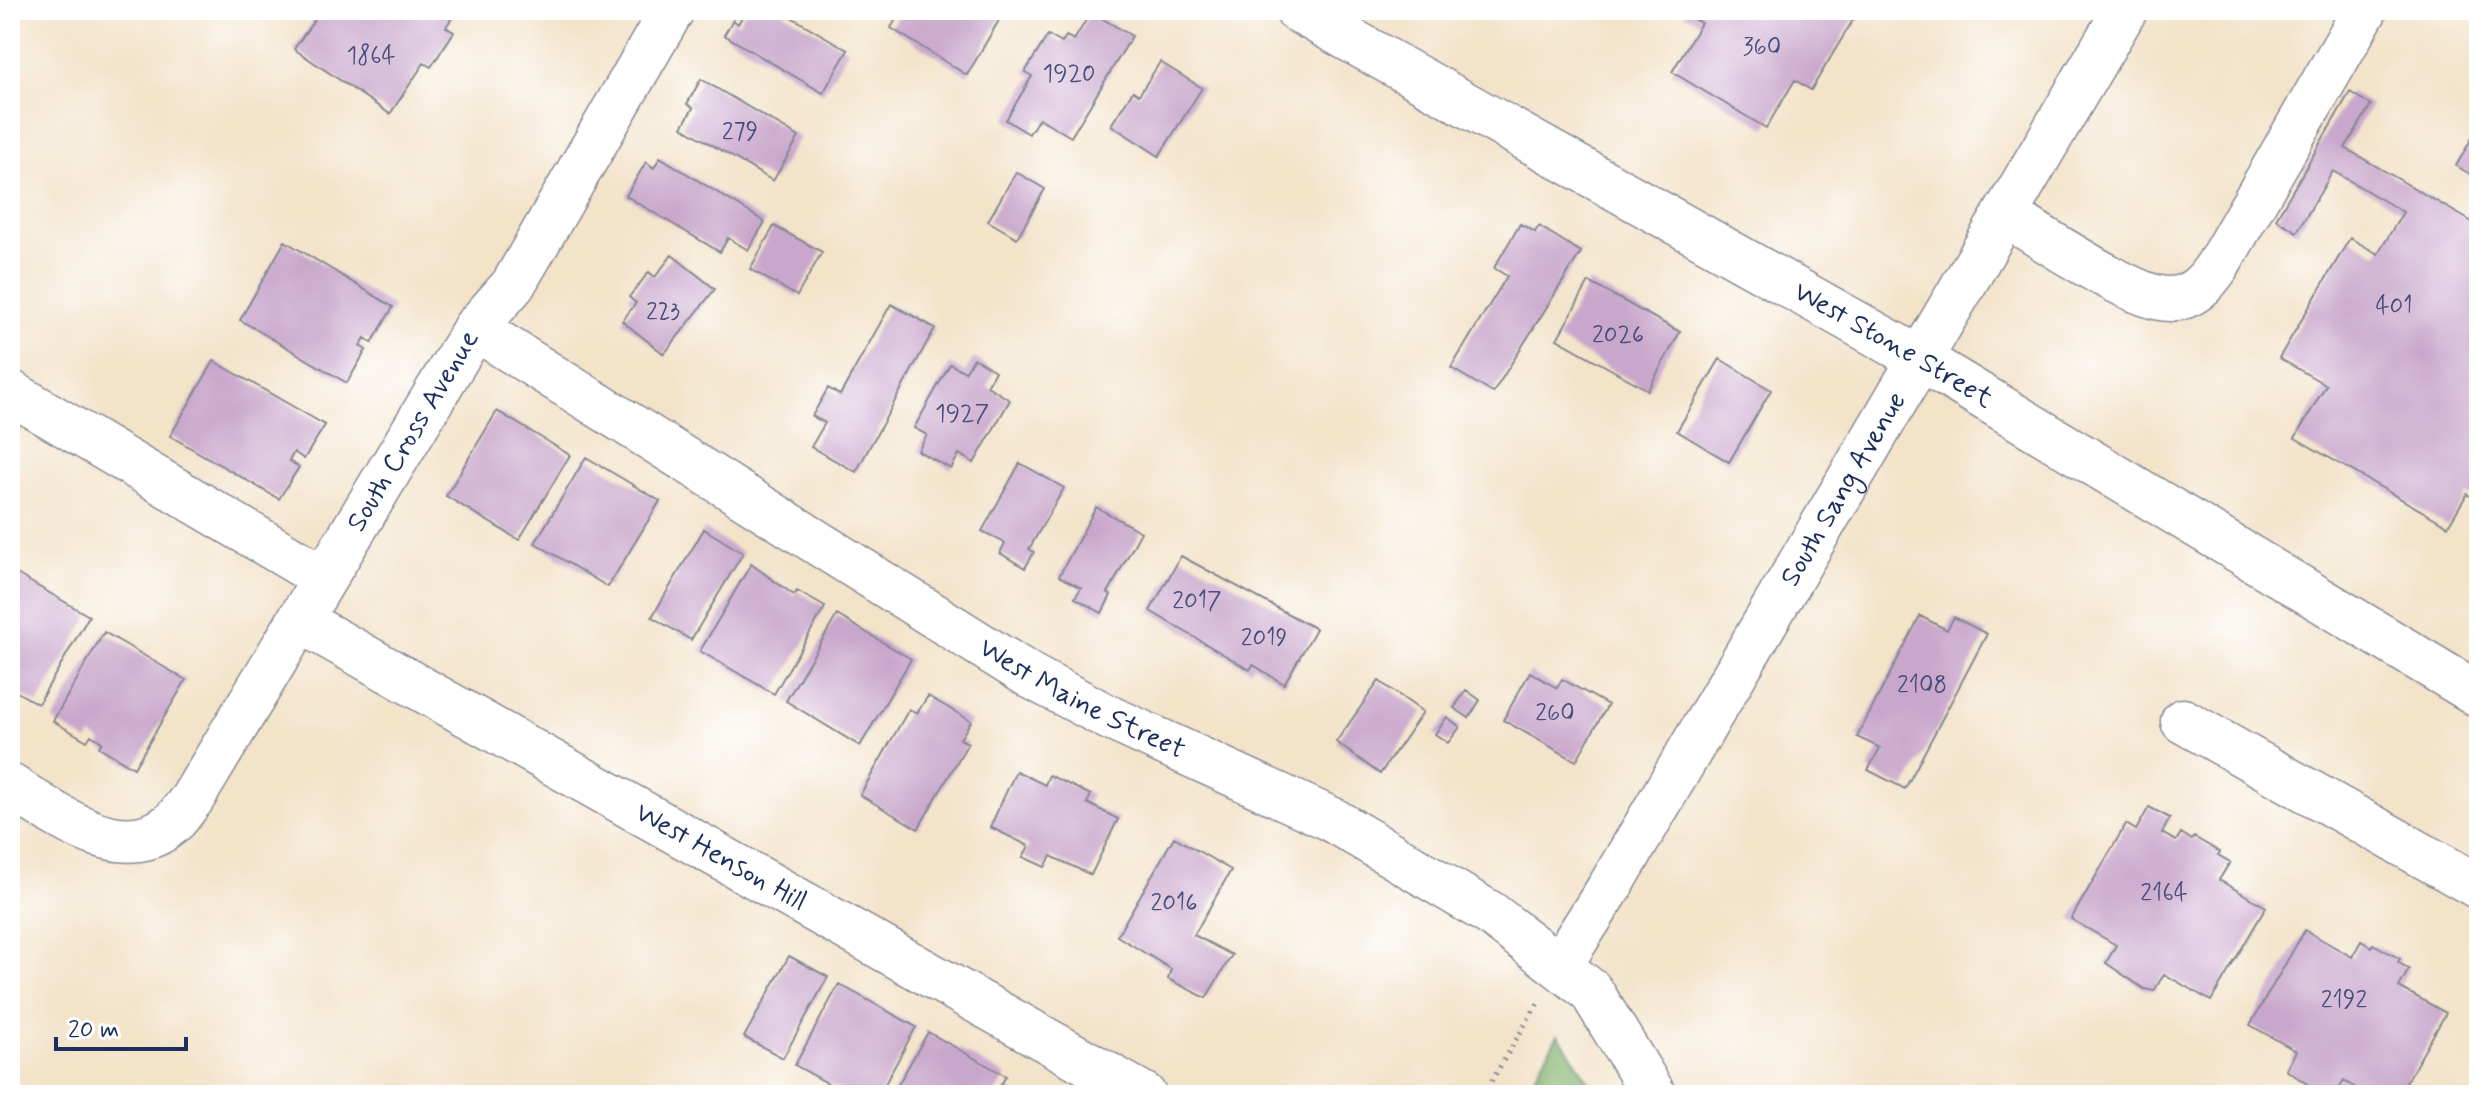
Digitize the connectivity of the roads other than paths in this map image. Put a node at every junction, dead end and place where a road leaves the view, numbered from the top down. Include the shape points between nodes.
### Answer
1 (672, 10) edge
2 (1297, 10) edge
3 (2125, 10) edge
4 (2365, 10) edge
5 (2006, 215) junction
6 (475, 328) junction
7 (1920, 359) junction
8 (10, 392) edge
9 (324, 578) junction
10 (299, 620) junction
11 (2479, 695) edge
12 (2183, 721) dead end
13 (10, 786) edge
14 (2479, 887) edge
15 (1560, 965) junction
16 (1144, 1095) edge
17 (1654, 1095) edge

1 - 6 street, South Cross Avenue via 513,285
2 - 7 street, West Stone Street
3 - 5 street, South Sang Avenue
4 - 5 street via 2218,265 2192,294 2169,300 2143,293
5 - 7 street, South Sang Avenue
6 - 9 street, South Cross Avenue
6 - 15 street, West Maine Street via 1032,677 1331,819 1491,914
7 - 11 street, West Stone Street
7 - 15 street, South Sang Avenue
8 - 9 street
9 - 10 street, South Cross Avenue
10 - 13 street, South Cross Avenue via 192,799 168,827 142,839 108,838 73,824
10 - 16 street, West Henson Hill
12 - 14 street
15 - 17 street, West Maine Street via 1591,991

